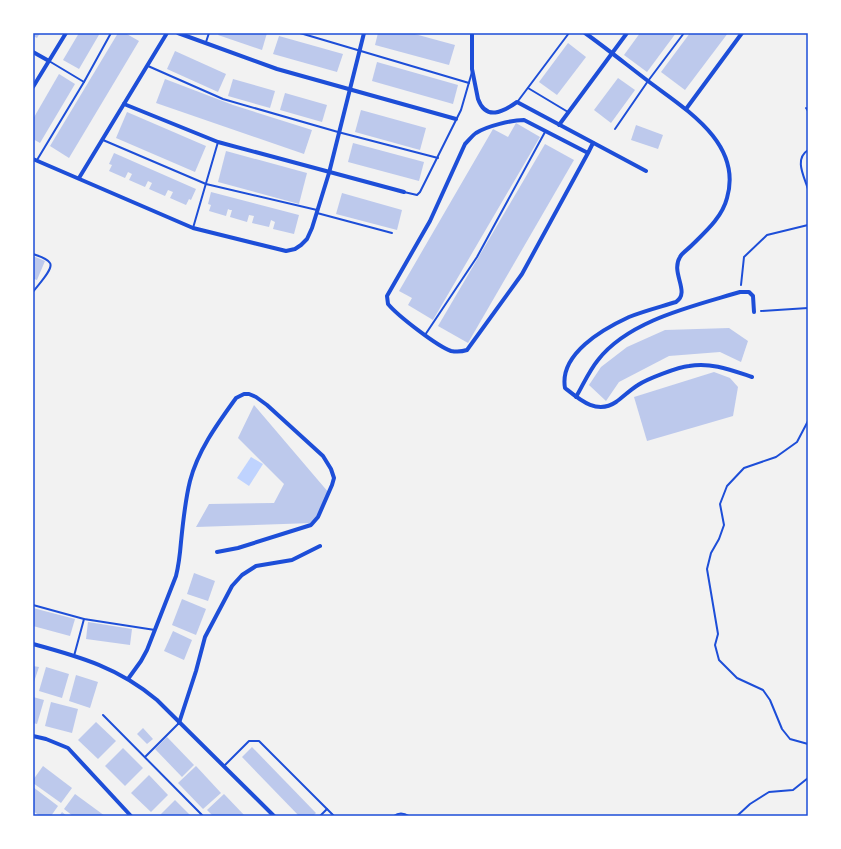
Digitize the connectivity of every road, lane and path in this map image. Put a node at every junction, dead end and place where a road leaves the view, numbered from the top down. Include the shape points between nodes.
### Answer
1 (66, 33) edge
2 (111, 33) edge
3 (168, 33) edge
4 (178, 33) edge
5 (209, 33) edge
6 (300, 33) edge
7 (364, 33) edge
8 (472, 33) edge
9 (569, 33) edge
10 (585, 33) edge
11 (628, 33) edge
12 (684, 33) edge
13 (742, 33) edge
14 (205, 43) junction
15 (360, 51) junction
16 (33, 52) edge
17 (612, 53) junction
18 (50, 61) junction
19 (148, 65) junction
20 (472, 69) junction
21 (648, 81) junction
22 (84, 82) junction
23 (469, 83) junction
24 (33, 87) edge
25 (528, 88) junction
26 (350, 89) junction
27 (517, 102) junction
28 (124, 104) junction
29 (806, 108) dead end
30 (686, 109) junction
31 (808, 111) edge
32 (568, 112) junction
33 (456, 119) junction
34 (559, 125) junction
35 (615, 129) dead end
36 (546, 130) junction
37 (338, 132) junction
38 (103, 140) junction
39 (218, 142) junction
40 (593, 143) junction
41 (808, 150) edge
42 (588, 153) junction
43 (438, 158) junction
44 (35, 160) edge
45 (646, 171) dead end
46 (329, 173) junction
47 (79, 178) junction
48 (206, 184) junction
49 (808, 189) edge
50 (404, 192) joint
51 (317, 211) junction
52 (808, 220) edge
53 (808, 226) edge
54 (193, 228) junction
55 (392, 233) dead end
56 (33, 254) edge
57 (33, 292) edge
58 (740, 292) junction
59 (808, 308) edge
60 (754, 312) joint
61 (425, 335) junction
62 (752, 377) dead end
63 (576, 397) junction
64 (808, 422) edge
65 (320, 546) dead end
66 (217, 552) dead end
67 (33, 605) edge
68 (84, 619) junction
69 (154, 630) junction
70 (33, 644) edge
71 (74, 656) junction
72 (128, 678) junction
73 (103, 715) dead end
74 (180, 723) junction
75 (33, 736) edge
76 (808, 744) edge
77 (145, 757) junction
78 (224, 766) junction
79 (808, 778) edge
80 (327, 809) junction
81 (131, 816) edge
82 (203, 816) edge
83 (274, 816) edge
84 (320, 816) edge
85 (334, 816) edge
86 (394, 816) edge
87 (409, 816) edge
88 (736, 816) edge

1 - 18 street
2 - 22 lane
3 - 19 street
4 - 14 street
5 - 14 lane
6 - 15 lane
7 - 15 street
8 - 20 street
9 - 25 lane
10 - 17 street
11 - 17 street
12 - 21 lane
13 - 30 street
14 - 26 street via 277,69
15 - 23 lane
15 - 26 street
16 - 18 street
17 - 21 street
17 - 32 street
18 - 22 lane
18 - 24 street
19 - 28 street
19 - 37 lane via 223,99
20 - 23 lane
20 - 27 street via 478,100 486,110 497,113
21 - 30 street
21 - 35 lane
22 - 44 lane
23 - 33 lane
25 - 27 lane
25 - 32 lane
26 - 33 street
26 - 37 street
27 - 34 street
28 - 38 street
28 - 39 street
29 - 31 path
30 - 63 street via 705,125 723,150 730,181 727,199 721,213 709,228 680,257 677,272 682,293 676,302 630,317 612,326 587,342 572,358 564,380 565,388
32 - 34 street
33 - 43 lane
34 - 40 street
36 - 42 street
36 - 61 lane via 477,257
36 - 61 street via 528,121 518,120 485,129 465,144 430,221 387,296 391,308
37 - 43 lane
37 - 46 street
38 - 47 street
38 - 48 lane
39 - 46 street
39 - 48 lane
40 - 42 street
40 - 45 street
41 - 49 path via 803,153 800,163
42 - 61 street via 522,274 467,350 450,350
43 - 50 lane via 419,194
44 - 47 street
46 - 50 street
46 - 51 street
47 - 54 street
48 - 51 lane
48 - 54 lane
51 - 54 street via 307,239 295,249 286,251
51 - 55 lane
52 - 53 path
53 - 58 path via 767,235 744,257
56 - 57 lane via 47,260 51,266 50,271
58 - 60 street via 749,292 753,296
58 - 63 street via 676,311 617,341 598,360
59 - 60 path
62 - 63 street via 714,365 690,366 645,381 609,406 592,406
64 - 76 path via 796,442 776,457 744,468 727,486 720,504 724,525 720,539 711,553 707,569 718,634 715,645 719,660 737,678 763,690 782,729 790,739
65 - 74 street via 292,560 256,566 242,574 232,586 205,637
66 - 69 street via 311,525 318,517 334,482 333,472 323,456 267,405 249,394 236,398 195,465 187,499 180,564
67 - 68 lane
68 - 69 lane
68 - 71 lane
69 - 72 street via 141,661
70 - 71 street
71 - 72 street
72 - 74 street
73 - 77 lane
74 - 77 lane
74 - 78 street
75 - 81 street via 68,748
77 - 82 lane
78 - 80 lane via 249,741 259,742
78 - 83 street
79 - 88 path via 793,790 770,792
80 - 84 lane
80 - 85 lane
86 - 87 lane via 404,813

